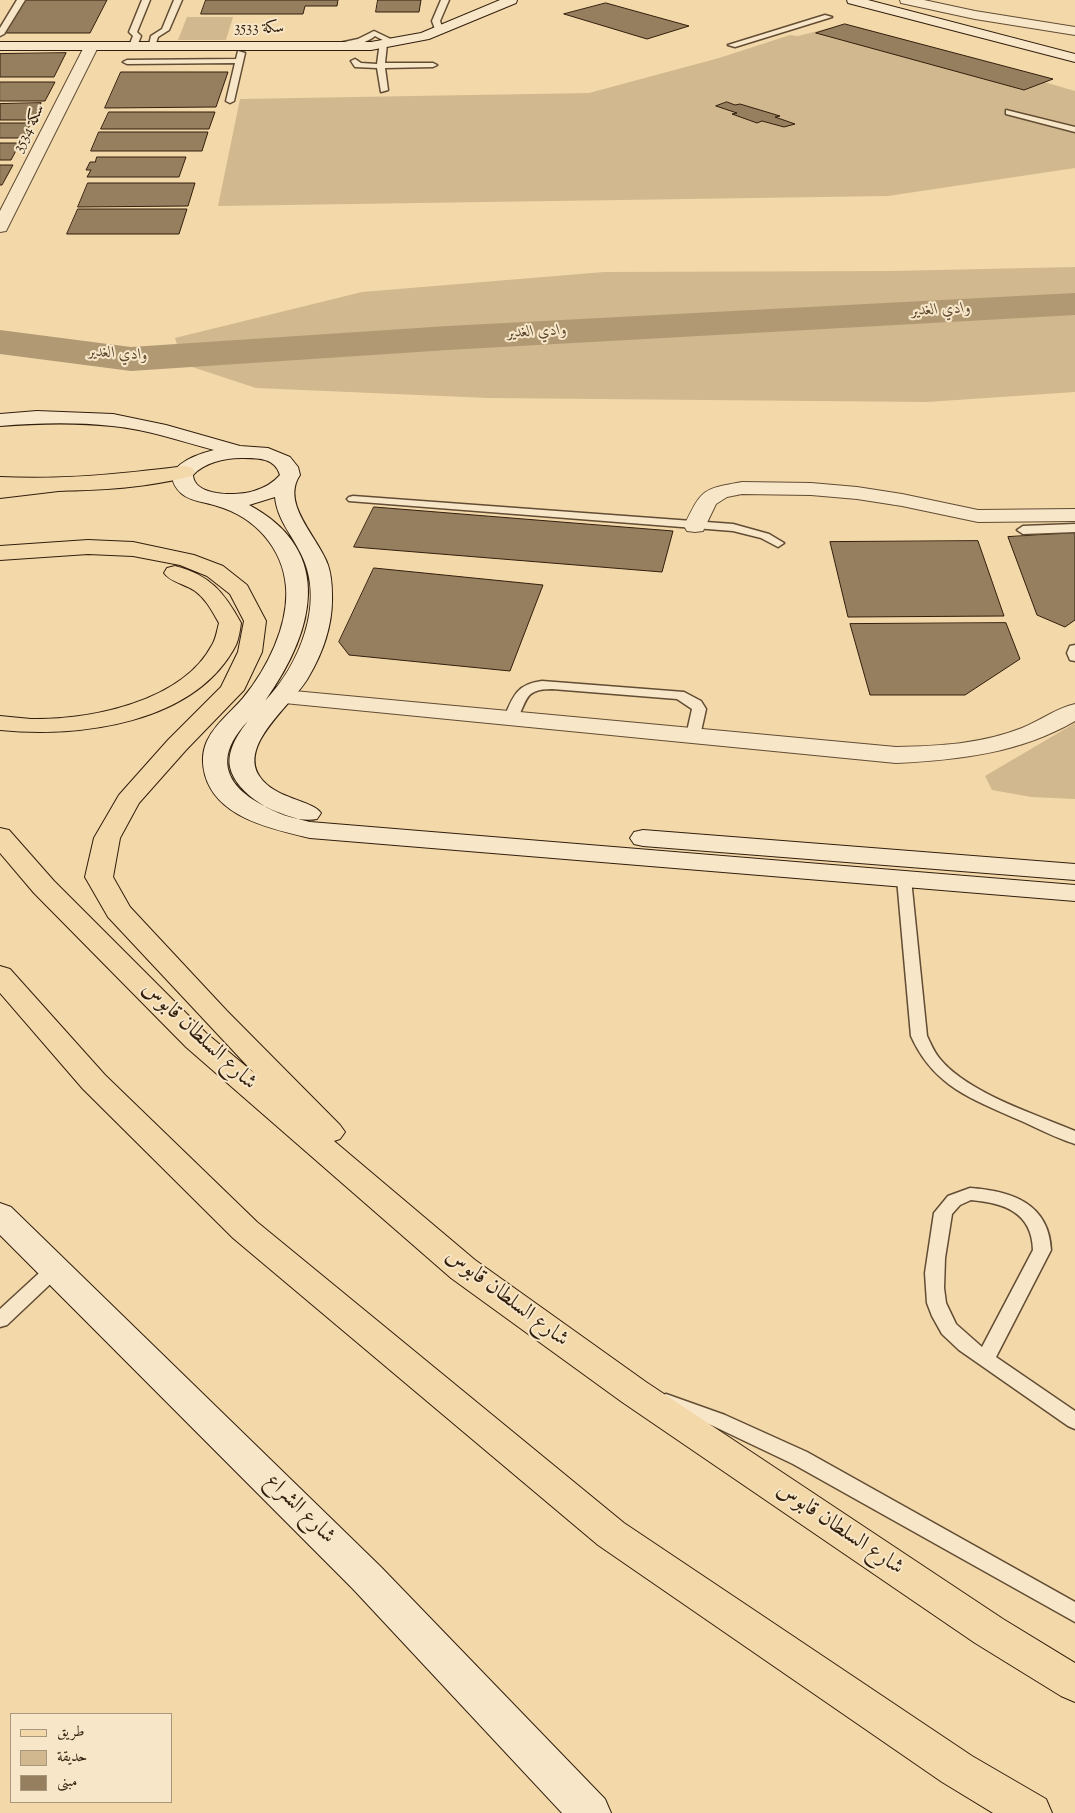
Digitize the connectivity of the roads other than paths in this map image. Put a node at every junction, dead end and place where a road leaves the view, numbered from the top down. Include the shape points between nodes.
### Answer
1 (21, 0) edge
2 (146, 0) edge
3 (177, 0) edge
4 (445, 0) edge
5 (511, 0) edge
6 (853, 0) edge
7 (884, 0) edge
8 (906, 0) edge
9 (989, 5) dead end
10 (975, 15) junction
11 (828, 17) dead end
12 (439, 29) junction
13 (1075, 32) edge
14 (0, 34) edge
15 (389, 43) junction
16 (732, 45) dead end
17 (0, 46) edge
18 (133, 46) junction
19 (242, 46) junction
20 (90, 47) junction
21 (151, 47) junction
22 (1075, 48) edge
23 (1075, 58) edge
24 (239, 61) junction
25 (127, 62) dead end
26 (355, 62) dead end
27 (432, 65) dead end
28 (381, 66) junction
29 (384, 90) dead end
30 (230, 101) dead end
31 (1009, 112) dead end
32 (1075, 130) edge
33 (0, 226) edge
34 (8, 420) edge
35 (246, 452) junction
36 (187, 469) junction
37 (287, 481) junction
38 (0, 483) edge
39 (76, 485) junction
40 (0, 492) edge
41 (220, 499) junction
42 (353, 499) dead end
43 (1075, 515) edge
44 (695, 526) junction
45 (1075, 528) edge
46 (1023, 530) dead end
47 (778, 543) dead end
48 (0, 554) edge
49 (0, 572) edge
50 (1075, 649) edge
51 (1075, 657) edge
52 (283, 697) junction
53 (1075, 711) edge
54 (511, 718) junction
55 (0, 723) edge
56 (693, 736) junction
57 (0, 836) edge
58 (1075, 872) edge
59 (904, 879) junction
60 (1075, 893) edge
61 (0, 975) edge
62 (1075, 1138) edge
63 (0, 1215) edge
64 (56, 1268) junction
65 (463, 1269) junction
66 (0, 1320) edge
67 (985, 1359) junction
68 (634, 1392) junction
69 (1075, 1420) edge
70 (1075, 1613) edge
71 (1075, 1684) edge
72 (957, 1769) junction
73 (590, 1813) edge
74 (1016, 1813) edge
75 (1031, 1813) edge

1 - 14 lane
2 - 18 lane via 133,32 137,36
3 - 21 lane via 165,30 155,36
4 - 12 lane via 436,21
5 - 12 street, سكة 3533
6 - 23 street
7 - 22 street
8 - 10 street
9 - 10 street
10 - 13 street
11 - 16 lane
12 - 15 street, سكة 3533 via 424,36
15 - 19 street, سكة 3533
15 - 28 lane
17 - 20 street, سكة 3533
18 - 20 street, سكة 3533
18 - 21 street, سكة 3533
19 - 21 street, سكة 3533
19 - 24 lane
20 - 33 street, سكة 3534
24 - 25 lane
24 - 30 lane
26 - 28 lane via 361,66
27 - 28 lane
28 - 29 lane
31 - 32 lane
34 - 35 street via 68,417 113,420
34 - 36 street via 85,424 137,433 173,446 184,455
35 - 36 street via 220,454 198,461
35 - 37 street via 270,455 286,464 290,476
36 - 39 main road via 136,479
36 - 41 street via 183,478 190,489
37 - 41 street via 260,496
37 - 52 street via 285,506 316,563 321,599 317,628 307,657
38 - 39 main road
39 - 40 main road
41 - 59 street via 251,514 274,533 289,554 296,582 295,618 283,655 254,699 224,733 216,752 216,772 221,784 245,808 285,825 310,830
42 - 44 lane
43 - 44 street via 978,516 857,493 811,488 742,488 722,492 707,500
44 - 47 lane via 750,531
45 - 46 lane
48 - 65 main road via 79,548 134,549 186,560 215,571 239,590 254,621 250,652 232,690 128,800 107,838 99,877 118,911 210,1011
49 - 55 main road via 98,564 176,573 201,583 218,601 230,623 224,646 208,668 160,703 84,722 37,726
50 - 51 lane
52 - 54 street
52 - 58 street via 248,737 241,758 247,778 260,792 299,811
53 - 56 street via 1033,734 993,746 946,754 896,755
54 - 56 street
54 - 56 lane via 522,692 534,685 667,694 684,697 696,704 699,709
57 - 65 main road, شارع السلطان قابوس via 51,894 196,1040
59 - 60 street
59 - 62 lane via 919,1036 932,1062 943,1074 975,1094
61 - 72 main road via 94,1082 252,1237 611,1534
63 - 64 street, شارع الشراع
64 - 66 lane
64 - 73 street, شارع الشراع via 367,1578
65 - 68 main road, شارع السلطان قابوس
67 - 67 lane via 961,1342 949,1328 940,1315 933,1287 943,1213 948,1204 970,1194 998,1198 1025,1210 1038,1224 1043,1240 1042,1250
67 - 69 lane
68 - 70 lane via 718,1420 800,1458
68 - 71 main road, شارع السلطان قابوس via 989,1631
72 - 74 main road
72 - 75 main road

